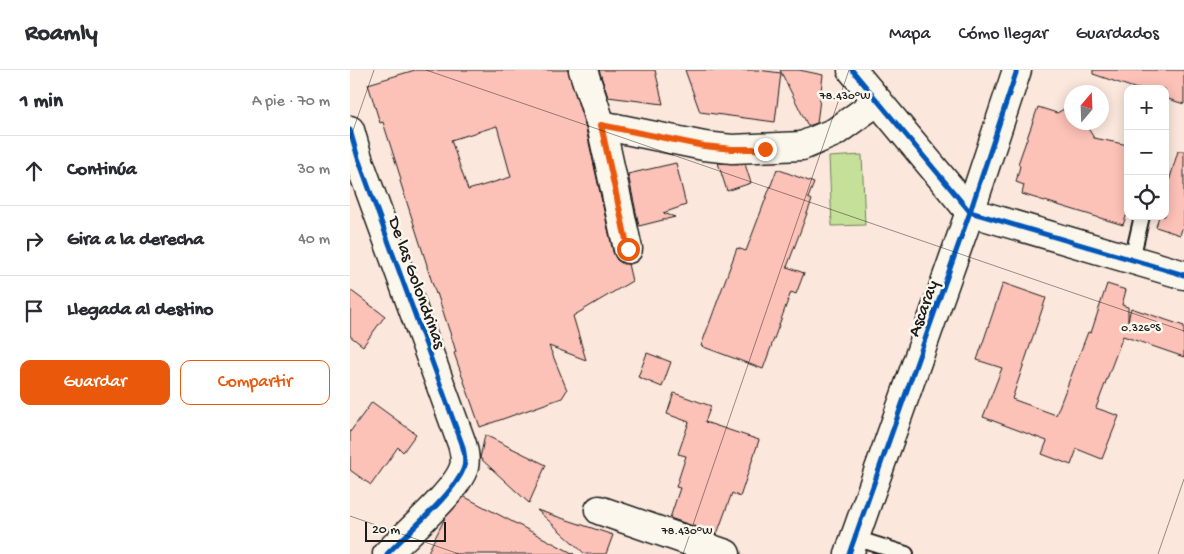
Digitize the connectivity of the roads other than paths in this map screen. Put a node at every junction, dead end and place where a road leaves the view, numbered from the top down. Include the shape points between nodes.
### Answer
1 (583, 70) edge
2 (852, 70) edge
3 (1017, 70) edge
4 (878, 100) junction
5 (601, 125) junction
6 (350, 130) edge
7 (354, 164) edge
8 (970, 212) junction
9 (1141, 220) edge
10 (628, 249) dead end
11 (1132, 259) junction
12 (1184, 275) edge
13 (599, 510) dead end
14 (852, 546) edge
15 (387, 554) edge
16 (726, 554) edge
17 (906, 554) edge

1 - 5 street
2 - 4 street
3 - 8 street, Ascaray
4 - 5 street via 835,132 802,146 732,149
4 - 8 street
5 - 10 street
6 - 7 street, De las Golondrinas
7 - 15 street, De las Golondrinas via 465,455 464,466 454,486
8 - 11 street
8 - 14 street, Ascaray
9 - 11 lane
11 - 12 street
13 - 16 street
14 - 17 lane

